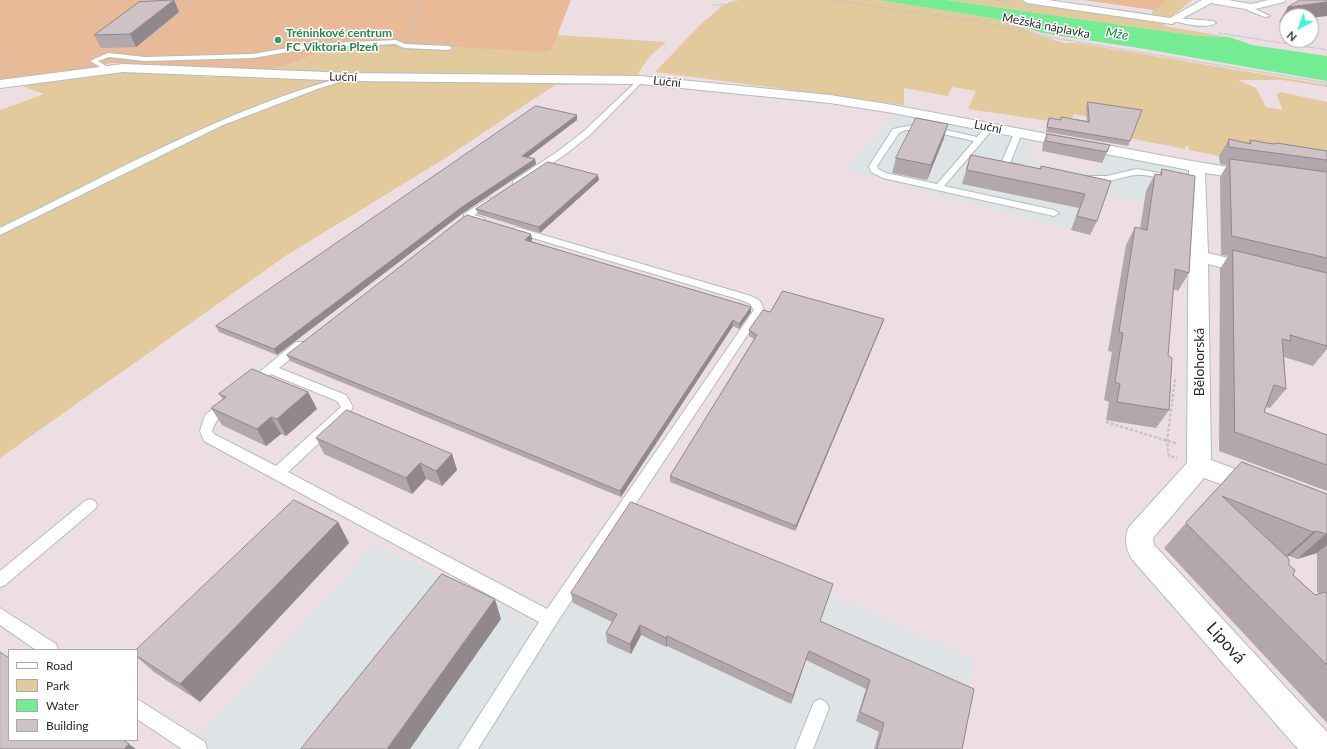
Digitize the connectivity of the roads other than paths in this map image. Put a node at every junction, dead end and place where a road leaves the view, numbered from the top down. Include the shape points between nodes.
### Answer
1 (1027, 0) edge
2 (1209, 0) edge
3 (1280, 0) edge
4 (1251, 7) junction
5 (1267, 16) dead end
6 (1174, 20) junction
7 (1213, 23) dead end
8 (449, 48) dead end
9 (109, 70) junction
10 (351, 77) junction
11 (641, 80) junction
12 (0, 84) edge
13 (990, 127) junction
14 (1018, 133) junction
15 (979, 140) junction
16 (1197, 167) junction
17 (1027, 169) edge
18 (1266, 176) edge
19 (1080, 178) edge
20 (1179, 180) edge
21 (938, 187) junction
22 (1054, 213) dead end
23 (467, 216) junction
24 (489, 223) edge
25 (454, 226) edge
26 (504, 227) edge
27 (0, 232) edge
28 (1199, 256) junction
29 (1274, 275) edge
30 (312, 336) edge
31 (269, 369) junction
32 (1199, 466) junction
33 (278, 473) junction
34 (1276, 494) edge
35 (90, 504) dead end
36 (0, 580) edge
37 (0, 616) edge
38 (550, 619) junction
39 (49, 649) edge
40 (820, 708) dead end
41 (138, 709) edge
42 (198, 749) edge
43 (467, 749) edge
44 (804, 749) edge
45 (1320, 749) edge

1 - 6 street
2 - 4 street
2 - 6 street
3 - 4 street
4 - 5 lane via 1251,11
6 - 7 lane
8 - 9 lane via 404,46 396,42 311,46 267,55 218,58 145,59 108,55 93,62
9 - 10 street, Luční via 123,68
9 - 12 street, Luční
10 - 11 street, Luční
10 - 27 lane via 220,123
11 - 13 street, Luční via 830,99
11 - 23 lane via 587,133
13 - 14 street, Luční
13 - 15 lane
14 - 16 street, Luční
14 - 17 lane via 1005,164
15 - 21 lane
15 - 21 lane via 918,127 896,131 873,166 874,170 883,175
16 - 18 street, Luční
16 - 28 street, Bělohorská via 1193,182
19 - 20 lane via 1107,179 1138,172
21 - 22 lane
23 - 24 lane
23 - 25 lane
26 - 38 lane via 745,298 759,306 759,310
28 - 29 street
28 - 32 street, Bělohorská
30 - 31 lane
31 - 33 lane via 210,418 206,431 209,437
31 - 33 lane via 342,398 347,407 343,414
32 - 34 street
32 - 45 street, Lipová via 1139,534 1141,550
33 - 38 lane
35 - 36 lane
37 - 39 lane
38 - 43 lane
40 - 44 lane
41 - 42 lane

